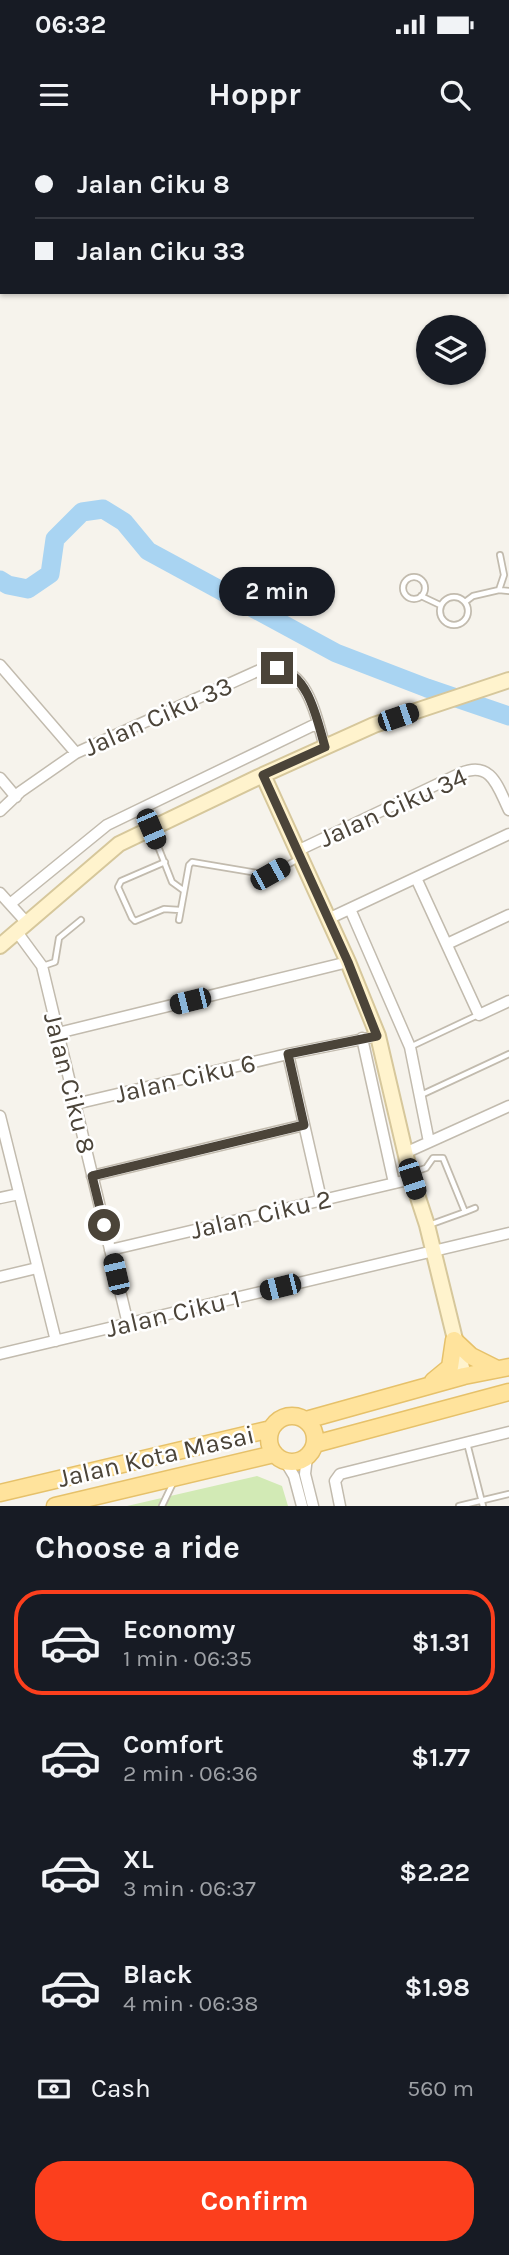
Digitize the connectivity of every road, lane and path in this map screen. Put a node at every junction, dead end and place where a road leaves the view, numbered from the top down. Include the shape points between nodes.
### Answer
1 (500, 555) dead end
2 (499, 590) junction
3 (509, 591) edge
4 (421, 596) junction
5 (465, 602) junction
6 (440, 606) junction
7 (0, 665) edge
8 (502, 682) edge
9 (318, 723) junction
10 (325, 747) junction
11 (76, 753) junction
12 (263, 775) junction
13 (0, 778) edge
14 (16, 797) junction
15 (509, 810) edge
16 (0, 811) edge
17 (151, 829) junction
18 (509, 834) edge
19 (299, 854) junction
20 (165, 862) junction
21 (416, 878) junction
22 (183, 890) junction
23 (0, 893) edge
24 (10, 904) junction
25 (350, 909) junction
26 (180, 910) junction
27 (509, 915) edge
28 (328, 919) junction
29 (81, 920) dead end
30 (179, 920) dead end
31 (22, 927) junction
32 (447, 944) junction
33 (0, 946) edge
34 (348, 962) junction
35 (42, 966) junction
36 (509, 1001) edge
37 (479, 1015) junction
38 (58, 1033) junction
39 (377, 1036) junction
40 (362, 1038) junction
41 (410, 1047) junction
42 (288, 1054) junction
43 (509, 1054) edge
44 (420, 1095) junction
45 (75, 1104) junction
46 (509, 1107) edge
47 (1, 1121) edge
48 (304, 1125) junction
49 (429, 1143) junction
50 (405, 1153) junction
51 (92, 1176) junction
52 (411, 1176) junction
53 (394, 1183) junction
54 (19, 1194) junction
55 (0, 1198) edge
56 (321, 1199) junction
57 (475, 1208) dead end
58 (465, 1212) junction
59 (427, 1225) junction
60 (509, 1233) edge
61 (110, 1250) junction
62 (433, 1251) junction
63 (37, 1268) junction
64 (0, 1277) edge
65 (128, 1324) junction
66 (454, 1340) junction
67 (56, 1341) junction
68 (0, 1354) edge
69 (503, 1368) edge
70 (464, 1376) junction
71 (418, 1388) junction
72 (509, 1392) edge
73 (306, 1420) junction
74 (271, 1429) junction
75 (509, 1432) edge
76 (467, 1443) junction
77 (311, 1450) junction
78 (280, 1457) junction
79 (176, 1476) junction
80 (0, 1493) edge
81 (509, 1494) edge
82 (482, 1503) edge
83 (55, 1506) edge
84 (162, 1506) edge
85 (302, 1506) edge
86 (313, 1506) edge
87 (340, 1506) edge
88 (459, 1506) edge

1 - 2 lane via 504,575
2 - 3 lane
2 - 5 lane
4 - 4 lane via 423,581 408,579 406,595
4 - 6 lane
5 - 6 lane via 451,597
5 - 6 lane via 467,616 456,625 443,620
7 - 11 street
8 - 10 street via 374,725
9 - 10 street, Jalan Ciku 33
9 - 11 street, Jalan Ciku 33 via 298,679 285,669 269,668
9 - 24 street via 107,825
10 - 12 street
11 - 14 street, Jalan Ciku 33
12 - 17 street
12 - 19 street
13 - 14 street
14 - 16 street, Jalan Ciku 33
15 - 19 street, Jalan Ciku 34 via 490,775 468,770
17 - 20 lane
17 - 31 street via 119,844
18 - 21 street
19 - 22 lane via 269,875 192,862
19 - 28 street
20 - 22 lane via 173,883
20 - 26 lane via 121,881 118,887 133,920 164,909
21 - 25 street
21 - 32 street
22 - 26 lane
23 - 24 street, Jalan Ciku 8
24 - 31 street, Jalan Ciku 8
25 - 28 street
25 - 41 street
26 - 30 lane
27 - 32 street
28 - 34 street
29 - 35 lane via 59,938 55,962
31 - 33 street
31 - 35 street, Jalan Ciku 8
32 - 37 street
34 - 38 street
34 - 39 street
35 - 38 street, Jalan Ciku 8
36 - 37 street
37 - 41 lane
38 - 45 street, Jalan Ciku 8
39 - 40 street, Jalan Ciku 6
39 - 50 street
40 - 42 street, Jalan Ciku 6
40 - 53 street
41 - 44 street
42 - 45 street, Jalan Ciku 6
42 - 48 street
43 - 44 lane
44 - 49 street
45 - 51 street, Jalan Ciku 8
46 - 49 street
47 - 54 street
48 - 51 street
48 - 56 street
49 - 50 street
50 - 52 street
51 - 61 street, Jalan Ciku 8
52 - 53 street, Jalan Ciku 2
52 - 58 lane via 433,1158 443,1158
52 - 59 street
53 - 56 street, Jalan Ciku 2
54 - 55 street
54 - 63 street
56 - 61 street, Jalan Ciku 2
57 - 58 lane
58 - 59 lane
59 - 62 street
60 - 62 street, Jalan Ciku 1
61 - 65 street, Jalan Ciku 8
62 - 65 street, Jalan Ciku 1
62 - 66 street
63 - 64 street
63 - 67 street
65 - 67 street, Jalan Ciku 1
66 - 69 main road via 471,1356
66 - 70 street
66 - 71 main road via 450,1367
67 - 68 street, Jalan Ciku 1
69 - 70 main road
70 - 71 main road
71 - 73 main road
72 - 77 main road
73 - 74 main road via 286,1416
73 - 77 main road via 314,1430
74 - 78 main road via 269,1439
74 - 80 main road, Jalan Kota Masai
75 - 76 street
76 - 82 lane
76 - 87 street via 338,1476
77 - 78 main road via 293,1462
77 - 86 street via 305,1474
78 - 79 main road, Jalan Kota Masai
78 - 85 street via 294,1476
79 - 83 main road, Jalan Kota Masai
79 - 84 lane
81 - 82 lane
82 - 88 lane

